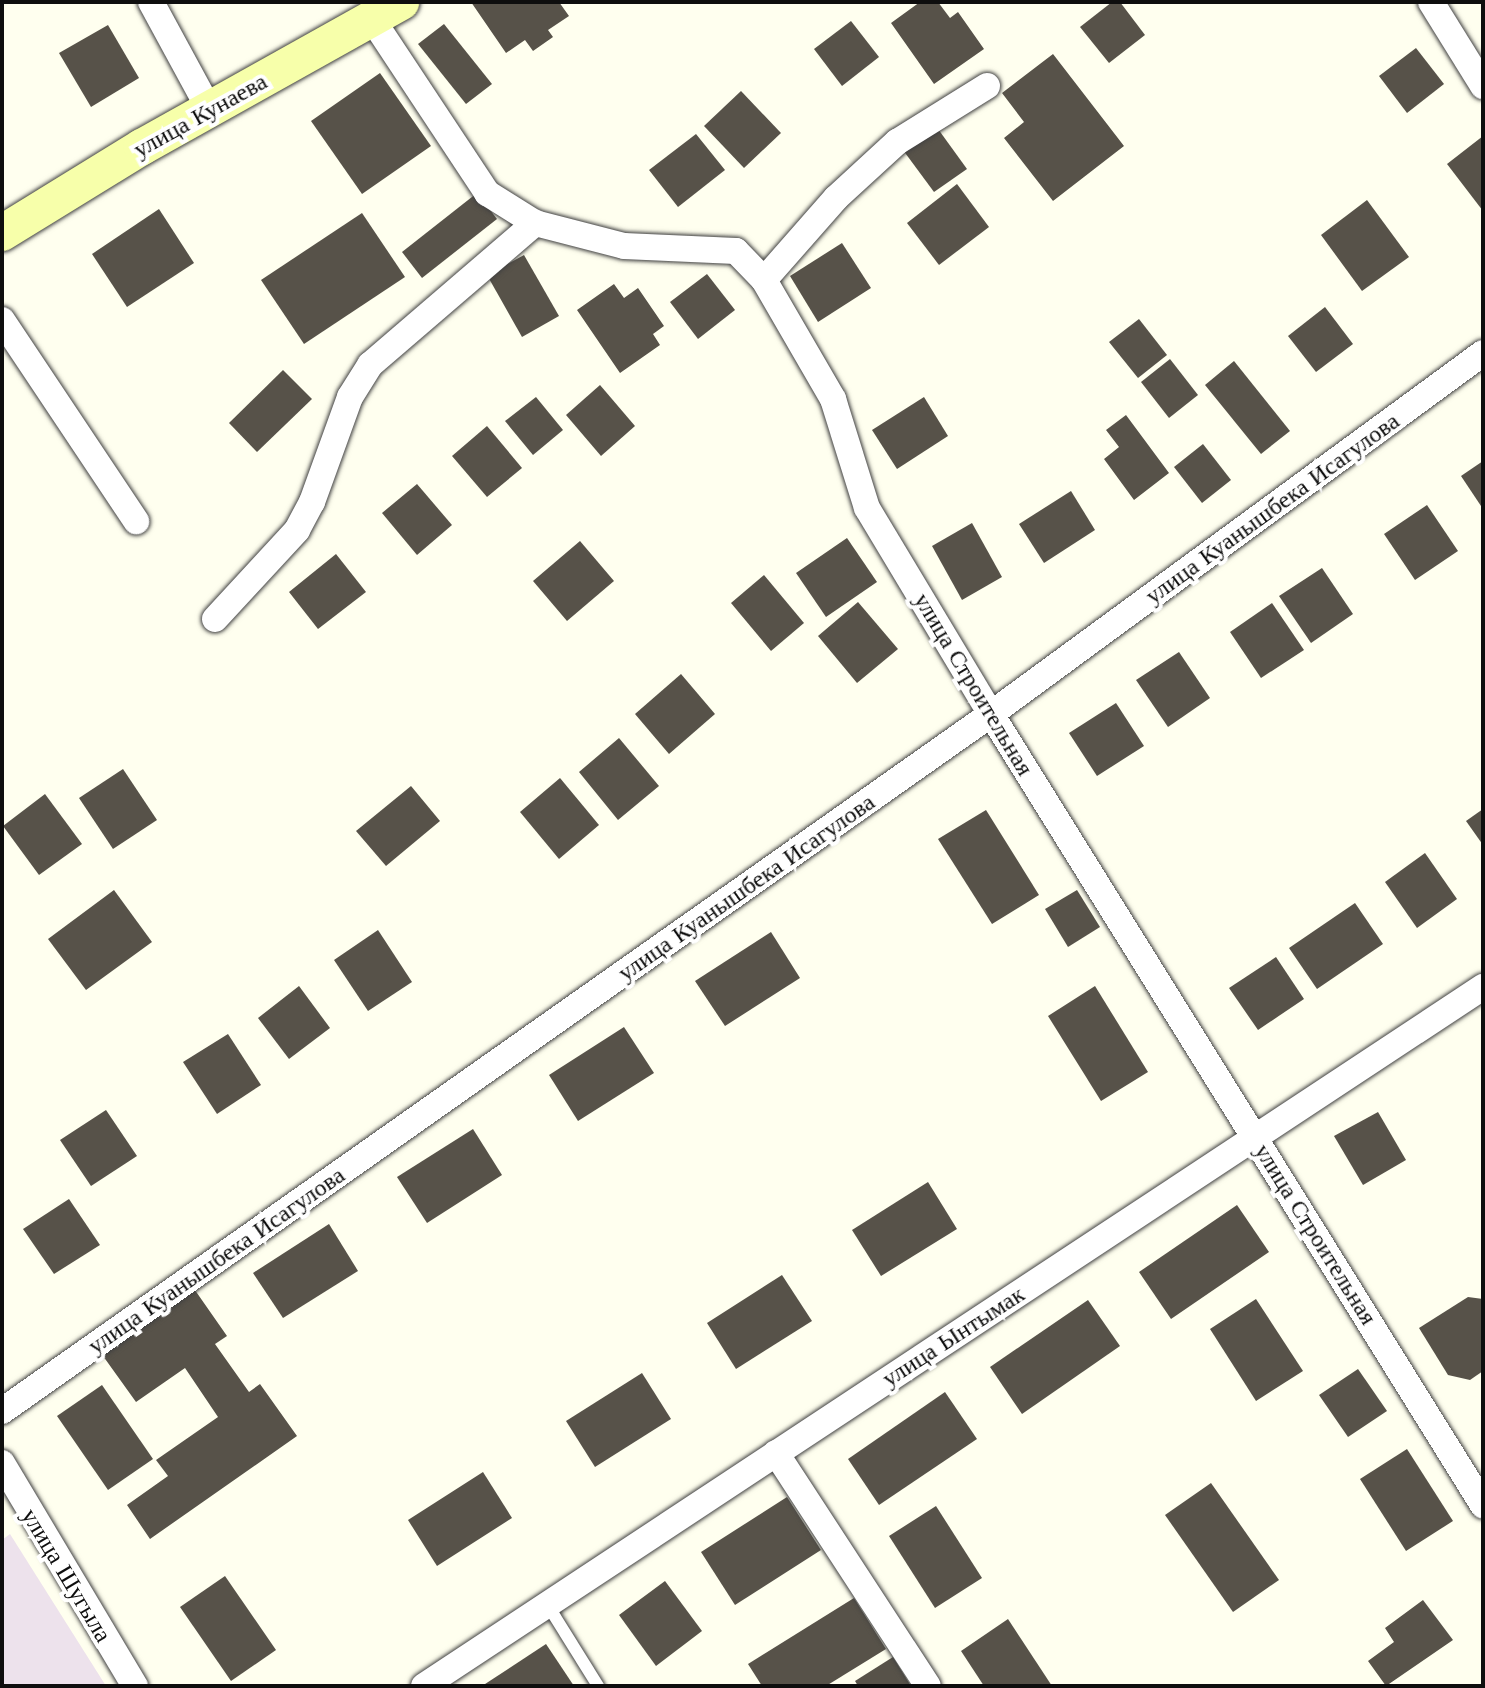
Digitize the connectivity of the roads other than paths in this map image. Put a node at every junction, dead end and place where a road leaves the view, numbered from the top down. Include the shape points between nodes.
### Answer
1 (151, 2) edge
2 (1431, 2) edge
3 (387, 10) edge
4 (987, 86) dead end
5 (1483, 86) edge
6 (209, 109) junction
7 (535, 223) junction
8 (2, 233) edge
9 (764, 280) junction
10 (2, 320) edge
11 (1483, 353) edge
12 (136, 521) dead end
13 (215, 619) dead end
14 (991, 714) junction
15 (1483, 987) edge
16 (1257, 1136) junction
17 (2, 1411) edge
18 (776, 1453) junction
19 (2, 1463) edge
20 (1483, 1505) edge
21 (12, 1508) edge
22 (547, 1604) junction
23 (135, 1686) edge
24 (424, 1686) edge
25 (598, 1686) edge
26 (928, 1686) edge

1 - 6 street
2 - 5 street
3 - 6 main road, улица Кунаева
3 - 7 street, улица Строительная via 487,193
4 - 9 street via 897,142 836,198
6 - 8 main road, улица Кунаева
7 - 9 street, улица Строительная via 624,246 736,251
7 - 13 street via 370,365 350,397 297,530
9 - 14 street, улица Строительная via 833,399 867,508
10 - 12 street
11 - 14 street, улица Куанышбека Исагулова
14 - 16 street, улица Строительная
14 - 17 street, улица Куанышбека Исагулова
15 - 16 street, улица Ынтымак
16 - 18 street, улица Ынтымак
16 - 20 street, улица Строительная
18 - 22 street, улица Ынтымак
18 - 26 street
19 - 21 street, улица Шугыла
21 - 23 street, улица Шугыла
22 - 24 street, улица Ынтымак
22 - 25 lane

